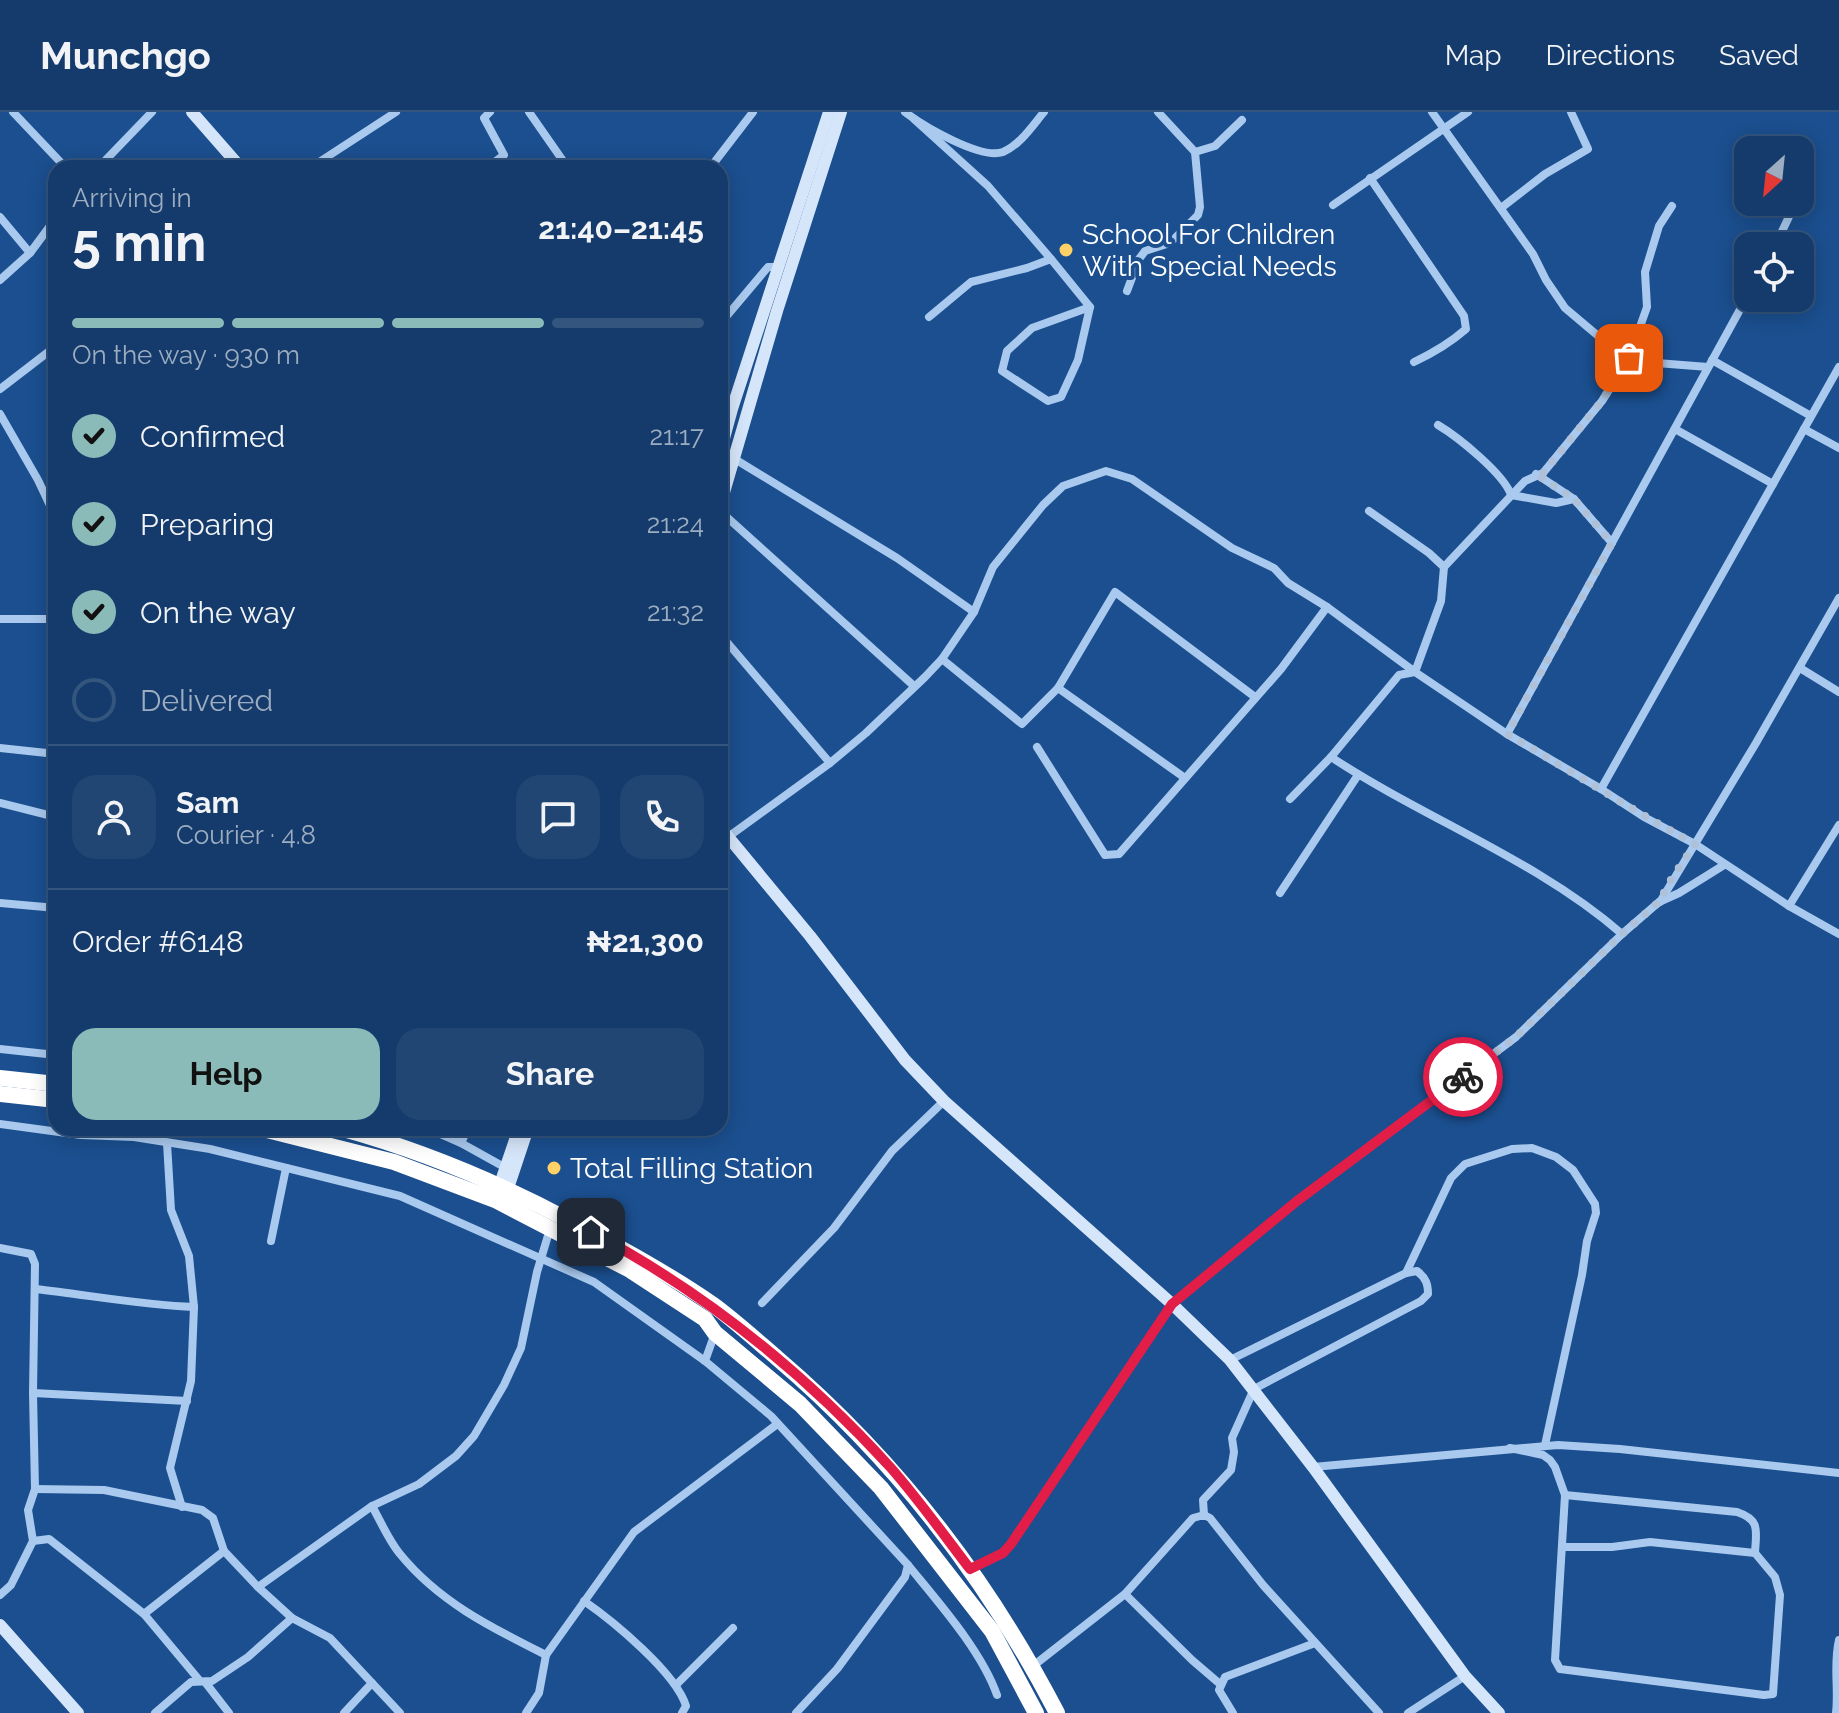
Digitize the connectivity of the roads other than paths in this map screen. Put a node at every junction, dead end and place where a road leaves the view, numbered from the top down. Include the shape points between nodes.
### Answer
1 (13, 112) edge
2 (152, 112) edge
3 (192, 112) edge
4 (396, 112) edge
5 (490, 112) edge
6 (529, 112) edge
7 (753, 112) edge
8 (829, 112) edge
9 (841, 112) edge
10 (905, 112) edge
11 (1044, 112) edge
12 (1158, 112) edge
13 (1432, 112) edge
14 (1468, 112) edge
15 (1571, 112) edge
16 (914, 119) junction
17 (1242, 120) dead end
18 (1442, 129) junction
19 (1195, 152) junction
20 (58, 160) edge
21 (106, 160) edge
22 (234, 160) edge
23 (322, 160) edge
24 (497, 160) edge
25 (562, 160) edge
26 (716, 160) edge
27 (1370, 178) junction
28 (1333, 205) dead end
29 (1672, 206) dead end
30 (1501, 208) junction
31 (0, 217) edge
32 (48, 229) edge
33 (30, 253) junction
34 (1051, 259) junction
35 (778, 267) junction
36 (0, 280) edge
37 (1127, 291) dead end
38 (1090, 307) junction
39 (1738, 312) edge
40 (728, 314) edge
41 (929, 317) dead end
42 (48, 352) edge
43 (1629, 358) junction
44 (1414, 362) dead end
45 (1710, 363) junction
46 (1839, 367) edge
47 (0, 389) edge
48 (732, 409) junction
49 (728, 412) edge
50 (0, 414) edge
51 (1811, 416) junction
52 (1438, 425) dead end
53 (1675, 429) junction
54 (1804, 429) junction
55 (728, 440) edge
56 (1839, 448) edge
57 (728, 450) edge
58 (728, 457) edge
59 (1536, 474) junction
60 (1773, 484) junction
61 (1511, 495) junction
62 (1574, 499) junction
63 (48, 501) edge
64 (1369, 511) dead end
65 (728, 516) edge
66 (1612, 543) junction
67 (1444, 567) junction
68 (1839, 598) edge
69 (1327, 607) junction
70 (974, 612) junction
71 (0, 619) edge
72 (48, 619) edge
73 (728, 643) edge
74 (942, 659) junction
75 (1800, 668) junction
76 (1415, 672) junction
77 (914, 686) junction
78 (1058, 688) junction
79 (1839, 692) edge
80 (1255, 697) junction
81 (1507, 734) junction
82 (1037, 747) dead end
83 (0, 748) edge
84 (48, 753) edge
85 (1331, 757) junction
86 (830, 763) junction
87 (1358, 775) junction
88 (1185, 778) junction
89 (1601, 789) junction
90 (1290, 799) dead end
91 (0, 803) edge
92 (48, 815) edge
93 (1839, 825) edge
94 (728, 829) edge
95 (728, 837) edge
96 (1695, 844) junction
97 (1724, 865) junction
98 (1280, 893) dead end
99 (1659, 902) junction
100 (0, 903) edge
101 (1789, 906) junction
102 (48, 907) edge
103 (1622, 934) junction
104 (1839, 934) edge
105 (0, 1049) edge
106 (48, 1054) edge
107 (0, 1078) edge
108 (48, 1083) edge
109 (0, 1094) edge
110 (48, 1099) edge
111 (944, 1101) junction
112 (0, 1124) edge
113 (48, 1131) edge
114 (108, 1136) edge
115 (291, 1136) edge
116 (369, 1136) edge
117 (445, 1136) edge
118 (464, 1136) edge
119 (516, 1136) edge
120 (525, 1136) edge
121 (167, 1143) junction
122 (461, 1143) junction
123 (286, 1168) junction
124 (506, 1168) junction
125 (501, 1194) junction
126 (550, 1229) junction
127 (271, 1241) dead end
128 (0, 1248) edge
129 (541, 1259) junction
130 (1406, 1273) junction
131 (35, 1289) junction
132 (762, 1303) dead end
133 (1172, 1304) junction
134 (194, 1307) junction
135 (715, 1333) junction
136 (1230, 1360) junction
137 (705, 1361) junction
138 (1254, 1389) junction
139 (33, 1393) junction
140 (187, 1401) junction
141 (776, 1425) junction
142 (1545, 1445) junction
143 (1510, 1448) junction
144 (1313, 1467) junction
145 (1839, 1473) edge
146 (35, 1489) junction
147 (1565, 1495) junction
148 (372, 1506) junction
149 (182, 1507) junction
150 (1204, 1515) junction
151 (33, 1541) junction
152 (1562, 1547) junction
153 (224, 1551) junction
154 (1755, 1553) junction
155 (908, 1565) junction
156 (970, 1569) junction
157 (258, 1587) junction
158 (1125, 1594) junction
159 (0, 1595) edge
160 (584, 1601) junction
161 (144, 1614) junction
162 (292, 1618) junction
163 (0, 1625) edge
164 (733, 1628) dead end
165 (1839, 1640) edge
166 (1315, 1643) junction
167 (546, 1655) junction
168 (1033, 1666) junction
169 (1465, 1676) junction
170 (202, 1681) junction
171 (372, 1683) junction
172 (1220, 1684) junction
173 (676, 1685) junction
174 (997, 1695) dead end
175 (806, 1710) edge
176 (78, 1713) edge
177 (155, 1713) edge
178 (229, 1713) edge
179 (344, 1713) edge
180 (400, 1713) edge
181 (526, 1713) edge
182 (682, 1713) edge
183 (796, 1713) edge
184 (1036, 1713) edge
185 (1057, 1713) edge
186 (1233, 1713) edge
187 (1379, 1713) edge
188 (1408, 1713) edge
189 (1499, 1713) edge
190 (1836, 1713) edge

1 - 20 street
2 - 21 street
3 - 22 street
4 - 23 street
5 - 24 street via 484,118 504,155
6 - 25 street
7 - 26 street
8 - 35 street
9 - 57 street
10 - 16 street
11 - 16 street via 1012,147 991,154
12 - 19 street
13 - 18 street
14 - 18 street
15 - 30 street via 1588,149
16 - 34 street via 988,186
17 - 19 street via 1215,146
18 - 27 street
18 - 30 street
19 - 37 street via 1198,215 1170,243 1145,251
27 - 28 street
27 - 44 street via 1464,316 1466,329
29 - 43 street via 1659,226 1645,272 1647,307
30 - 43 street via 1565,308
31 - 33 street
32 - 33 street
33 - 36 street
34 - 38 street
34 - 41 street via 971,282
35 - 40 street via 768,267
35 - 48 street
38 - 38 street via 1032,328 1007,351 1002,371 1048,401 1061,397 1078,360
39 - 45 street
42 - 47 street
43 - 45 street
43 - 59 street via 1602,401 1543,473
45 - 51 street
45 - 53 street
46 - 51 street
48 - 49 street
48 - 55 street
50 - 63 street
51 - 54 street
52 - 61 street via 1476,454
53 - 60 street
53 - 66 street
54 - 56 street
54 - 60 street
58 - 70 street via 897,558
59 - 61 street
59 - 62 street
60 - 89 street
61 - 62 street via 1556,503
61 - 67 street
62 - 66 street
64 - 67 street
65 - 77 street
66 - 81 street
67 - 76 street via 1441,601
68 - 75 street
69 - 70 street via 1132,479 1106,471 1063,486 1043,505 993,567
69 - 76 street
69 - 80 street
70 - 74 street
71 - 72 street
73 - 86 street
74 - 77 street
74 - 78 street via 1022,724
75 - 79 street
75 - 96 street
76 - 81 street
76 - 85 street via 1399,675
77 - 86 street
78 - 80 street via 1115,592
78 - 88 street
80 - 88 street
81 - 89 street
82 - 88 street via 1105,855 1119,854
83 - 84 street
85 - 87 street
85 - 90 street
86 - 94 street
87 - 98 street
87 - 103 street via 1515,862
89 - 96 street
91 - 92 street
93 - 101 street
95 - 111 street via 905,1060
96 - 97 street
96 - 99 street
97 - 99 street
97 - 101 street
99 - 103 street
100 - 102 street
101 - 104 street
103 - 133 street via 1516,1037 1297,1201
105 - 106 street
107 - 108 highway
109 - 110 highway
111 - 132 street via 892,1151 834,1228
111 - 133 street
112 - 113 street
114 - 121 street
115 - 125 highway
116 - 125 highway
117 - 122 street
118 - 122 street
119 - 124 street
120 - 125 street
121 - 123 street
121 - 134 street via 171,1210 189,1256
122 - 124 street
123 - 127 street
123 - 129 street via 400,1196
124 - 125 street
125 - 126 highway
125 - 156 highway via 637,1256 713,1305 855,1430
126 - 129 street
126 - 135 highway via 630,1270 705,1319
128 - 131 street via 31,1254
129 - 137 street via 594,1282
129 - 148 street via 521,1348 474,1436 419,1484
130 - 136 street
130 - 138 street via 1424,1276 1428,1294 1421,1301
130 - 142 street via 1451,1178 1465,1164 1532,1148 1573,1170 1596,1213
131 - 134 street via 140,1305
131 - 139 street
133 - 136 street
133 - 156 street via 1011,1544
134 - 140 street
135 - 137 street
135 - 184 highway via 800,1404 881,1488 992,1631
136 - 138 street
137 - 141 street
138 - 144 street
138 - 150 street via 1232,1438 1231,1470 1203,1500
139 - 140 street
139 - 146 street
140 - 149 street via 170,1468
141 - 155 street
141 - 160 street via 634,1532
142 - 143 street
142 - 145 street
143 - 144 street
143 - 147 street via 1550,1460
144 - 169 street
146 - 149 street via 104,1490
146 - 151 street via 28,1510
147 - 152 street
147 - 154 street via 1737,1512 1755,1525
148 - 157 street
148 - 167 street via 399,1553 435,1591
149 - 153 street via 213,1518
150 - 158 street via 1193,1518
150 - 166 street
151 - 159 street via 11,1585
151 - 161 street via 49,1539
152 - 154 street via 1650,1542
152 - 154 street via 1555,1660 1560,1669 1764,1695 1773,1694 1780,1595 1775,1577
153 - 157 street
153 - 161 street
155 - 174 street via 969,1646
155 - 175 street via 905,1577
156 - 168 highway
157 - 162 street
158 - 168 street
158 - 172 street
160 - 167 street
160 - 173 street via 607,1616
161 - 170 street
162 - 170 street via 248,1657 212,1681
162 - 171 street via 330,1638
163 - 176 street
164 - 173 street
165 - 190 street via 1834,1662
166 - 172 street via 1225,1677
166 - 187 street
167 - 181 street via 539,1693
168 - 185 highway
169 - 188 street
169 - 189 street
170 - 177 street via 191,1682
170 - 178 street
171 - 179 street
171 - 180 street
172 - 186 street
173 - 182 street via 686,1706
175 - 183 street

